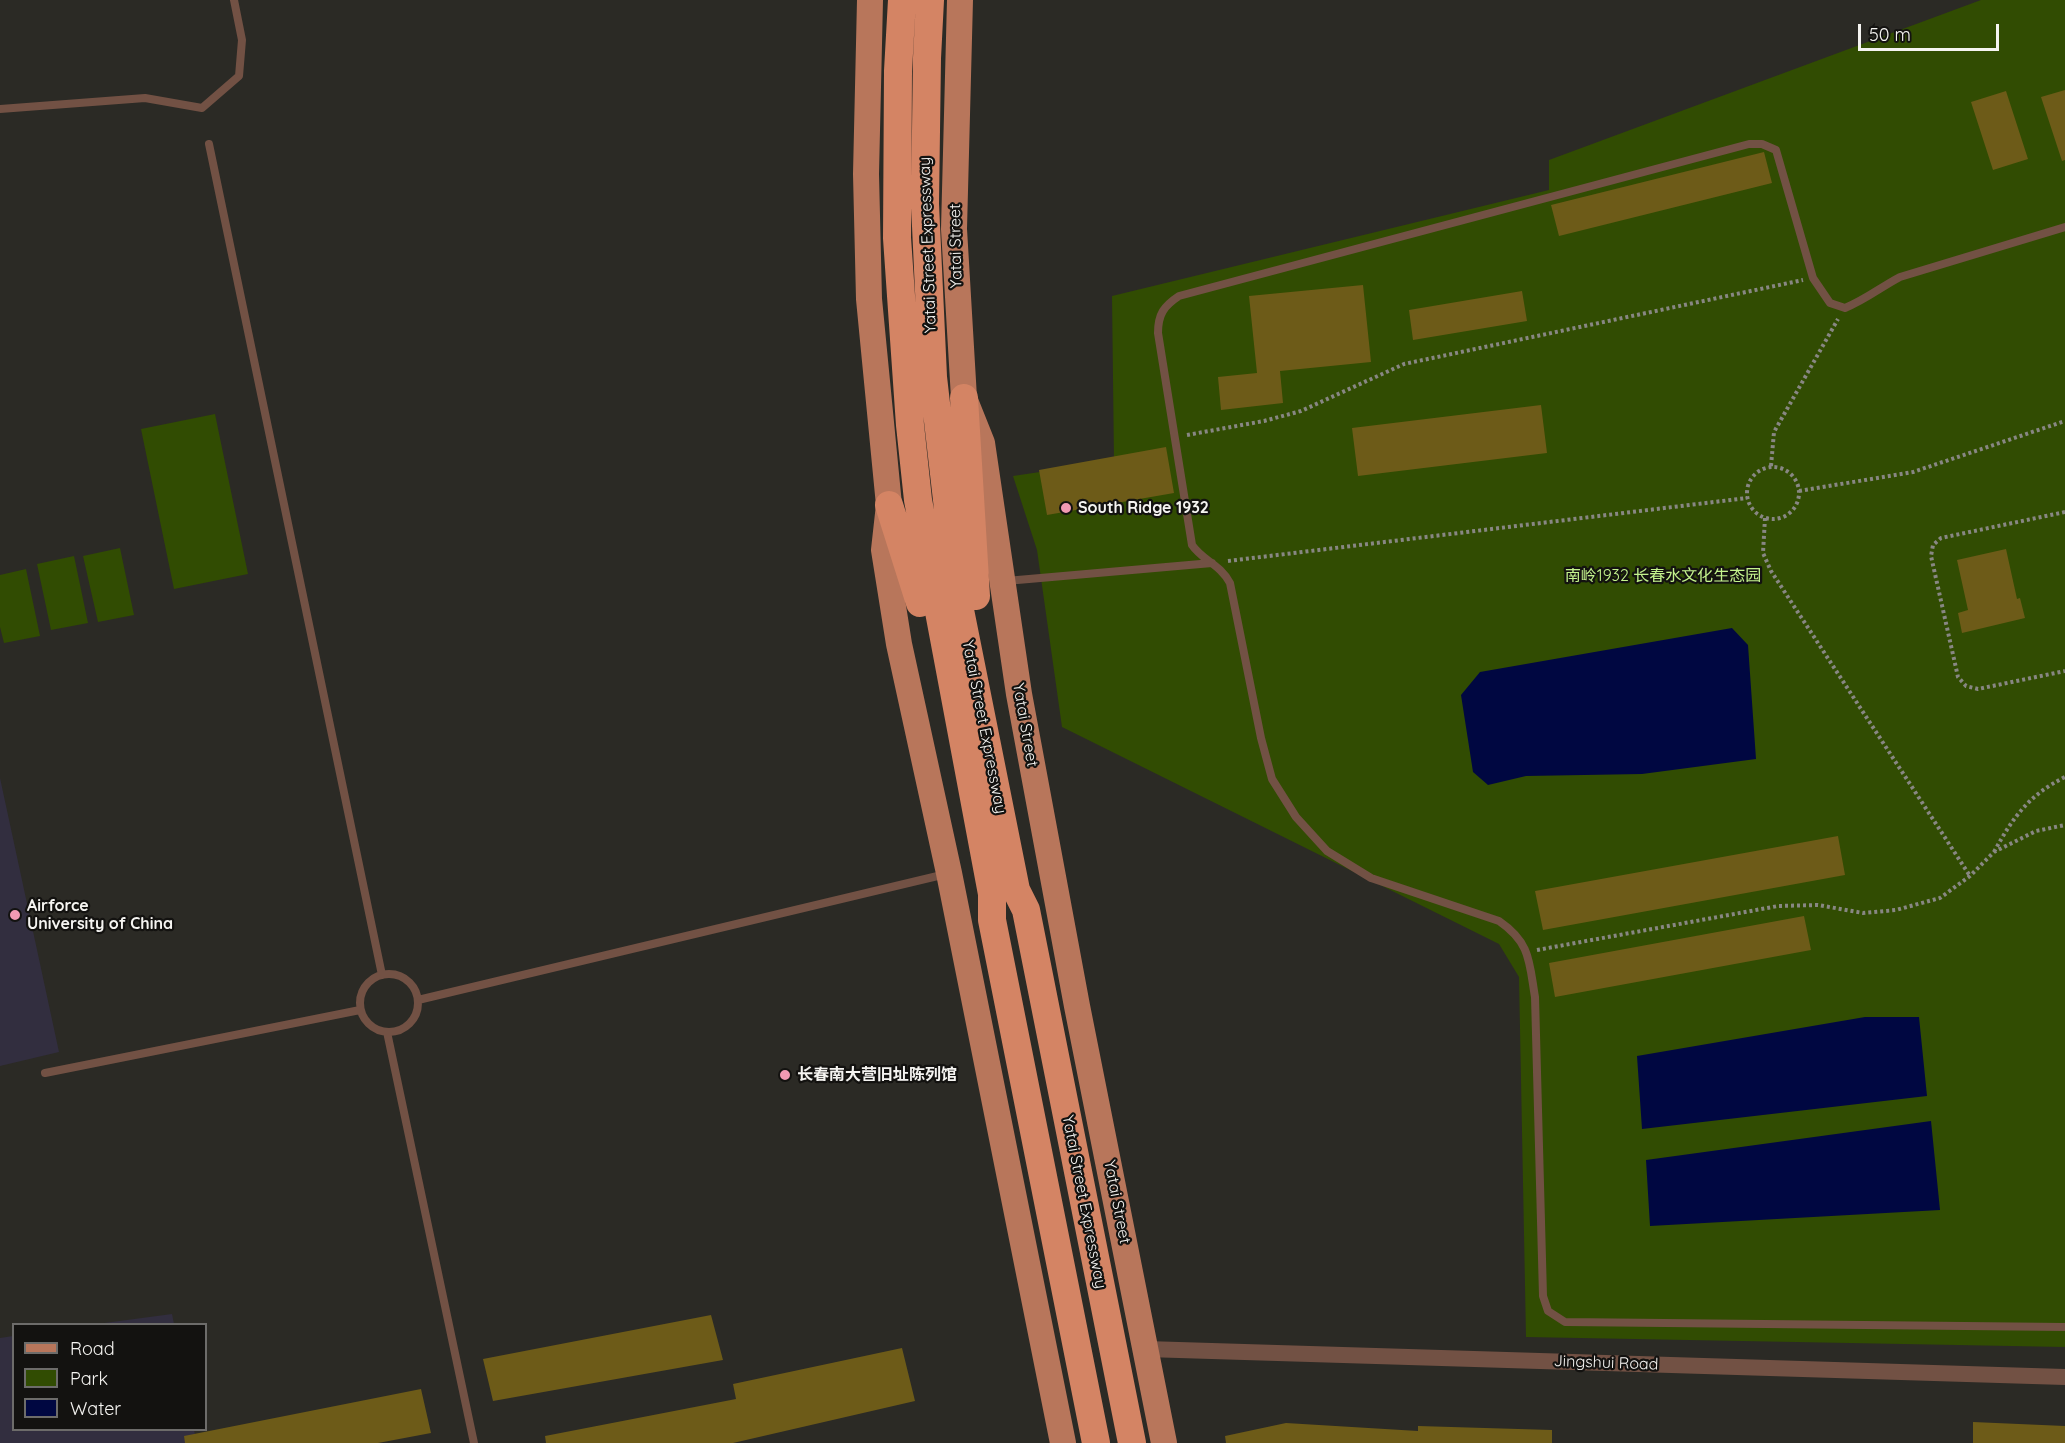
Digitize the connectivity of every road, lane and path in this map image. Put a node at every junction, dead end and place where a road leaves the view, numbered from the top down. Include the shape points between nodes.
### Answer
1 (234, 0) edge
2 (870, 0) edge
3 (902, 0) edge
4 (930, 0) edge
5 (960, 0) edge
6 (0, 109) edge
7 (209, 144) dead end
8 (2065, 227) edge
9 (1813, 278) junction
10 (1845, 308) junction
11 (964, 398) junction
12 (2065, 421) edge
13 (1175, 437) junction
14 (1771, 466) junction
15 (1799, 491) junction
16 (1747, 498) junction
17 (890, 505) junction
18 (2065, 512) edge
19 (1765, 518) junction
20 (1212, 562) junction
21 (1002, 581) junction
22 (2065, 671) edge
23 (2065, 777) edge
24 (2065, 825) edge
25 (1994, 852) junction
26 (949, 873) junction
27 (1970, 876) junction
28 (1026, 910) junction
29 (992, 920) junction
30 (1527, 952) junction
31 (382, 975) junction
32 (418, 1000) junction
33 (360, 1010) junction
34 (387, 1032) junction
35 (45, 1073) dead end
36 (2065, 1327) edge
37 (1146, 1349) junction
38 (2065, 1377) edge
39 (474, 1443) edge
40 (1063, 1443) edge
41 (1096, 1443) edge
42 (1132, 1443) edge
43 (1164, 1443) edge

1 - 6 lane via 242,40 240,76 202,108 145,98
2 - 17 main road via 866,174 869,299
3 - 29 highway, Yatai Street Expressway via 897,238 910,425 918,500 992,894
4 - 28 highway, Yatai Street Expressway via 925,129 926,260 939,433 959,605 1016,890
5 - 11 main road, Yatai Street via 954,229
7 - 31 lane
8 - 10 lane via 1900,277
9 - 10 lane via 1830,303
9 - 13 path via 1404,364 1301,411
9 - 13 lane via 1776,150 1749,144 1179,296 1166,305 1158,318
10 - 14 path via 1774,432
11 - 21 main road, Yatai Street via 982,443
11 - 28 highway via 976,597 1030,886
12 - 15 path via 1913,472
13 - 20 lane via 1192,545 1199,555
14 - 15 path via 1793,475
14 - 16 path via 1753,475
15 - 19 path via 1789,514
16 - 19 path via 1751,508
16 - 20 path
17 - 26 main road via 884,550 887,573
17 - 29 highway via 917,588 975,897
18 - 22 path via 1941,538 1933,545 1931,556 1958,677 1966,686 1978,689
19 - 27 path via 1763,553 1771,571
20 - 21 lane
20 - 30 lane via 1223,570 1230,583 1272,779 1296,817 1327,851 1371,878 1499,921 1518,934
21 - 37 main road, Yatai Street via 1077,1006
23 - 25 path via 2041,789 2011,821
24 - 25 path via 2036,831
25 - 27 path
26 - 32 lane
26 - 40 main road
27 - 30 path via 1940,898 1896,910 1863,913 1818,905 1778,906
28 - 42 highway, Yatai Street Expressway
29 - 41 highway, Yatai Street Expressway
30 - 36 lane via 1535,998 1543,1296 1548,1311 1565,1322
31 - 32 lane via 404,978 413,986
31 - 33 lane via 368,982 362,991
32 - 34 lane via 418,1010 409,1025
33 - 34 lane via 374,1028
33 - 35 lane
34 - 39 lane
37 - 38 street, Jingshui Road
37 - 43 main road, Yatai Street

